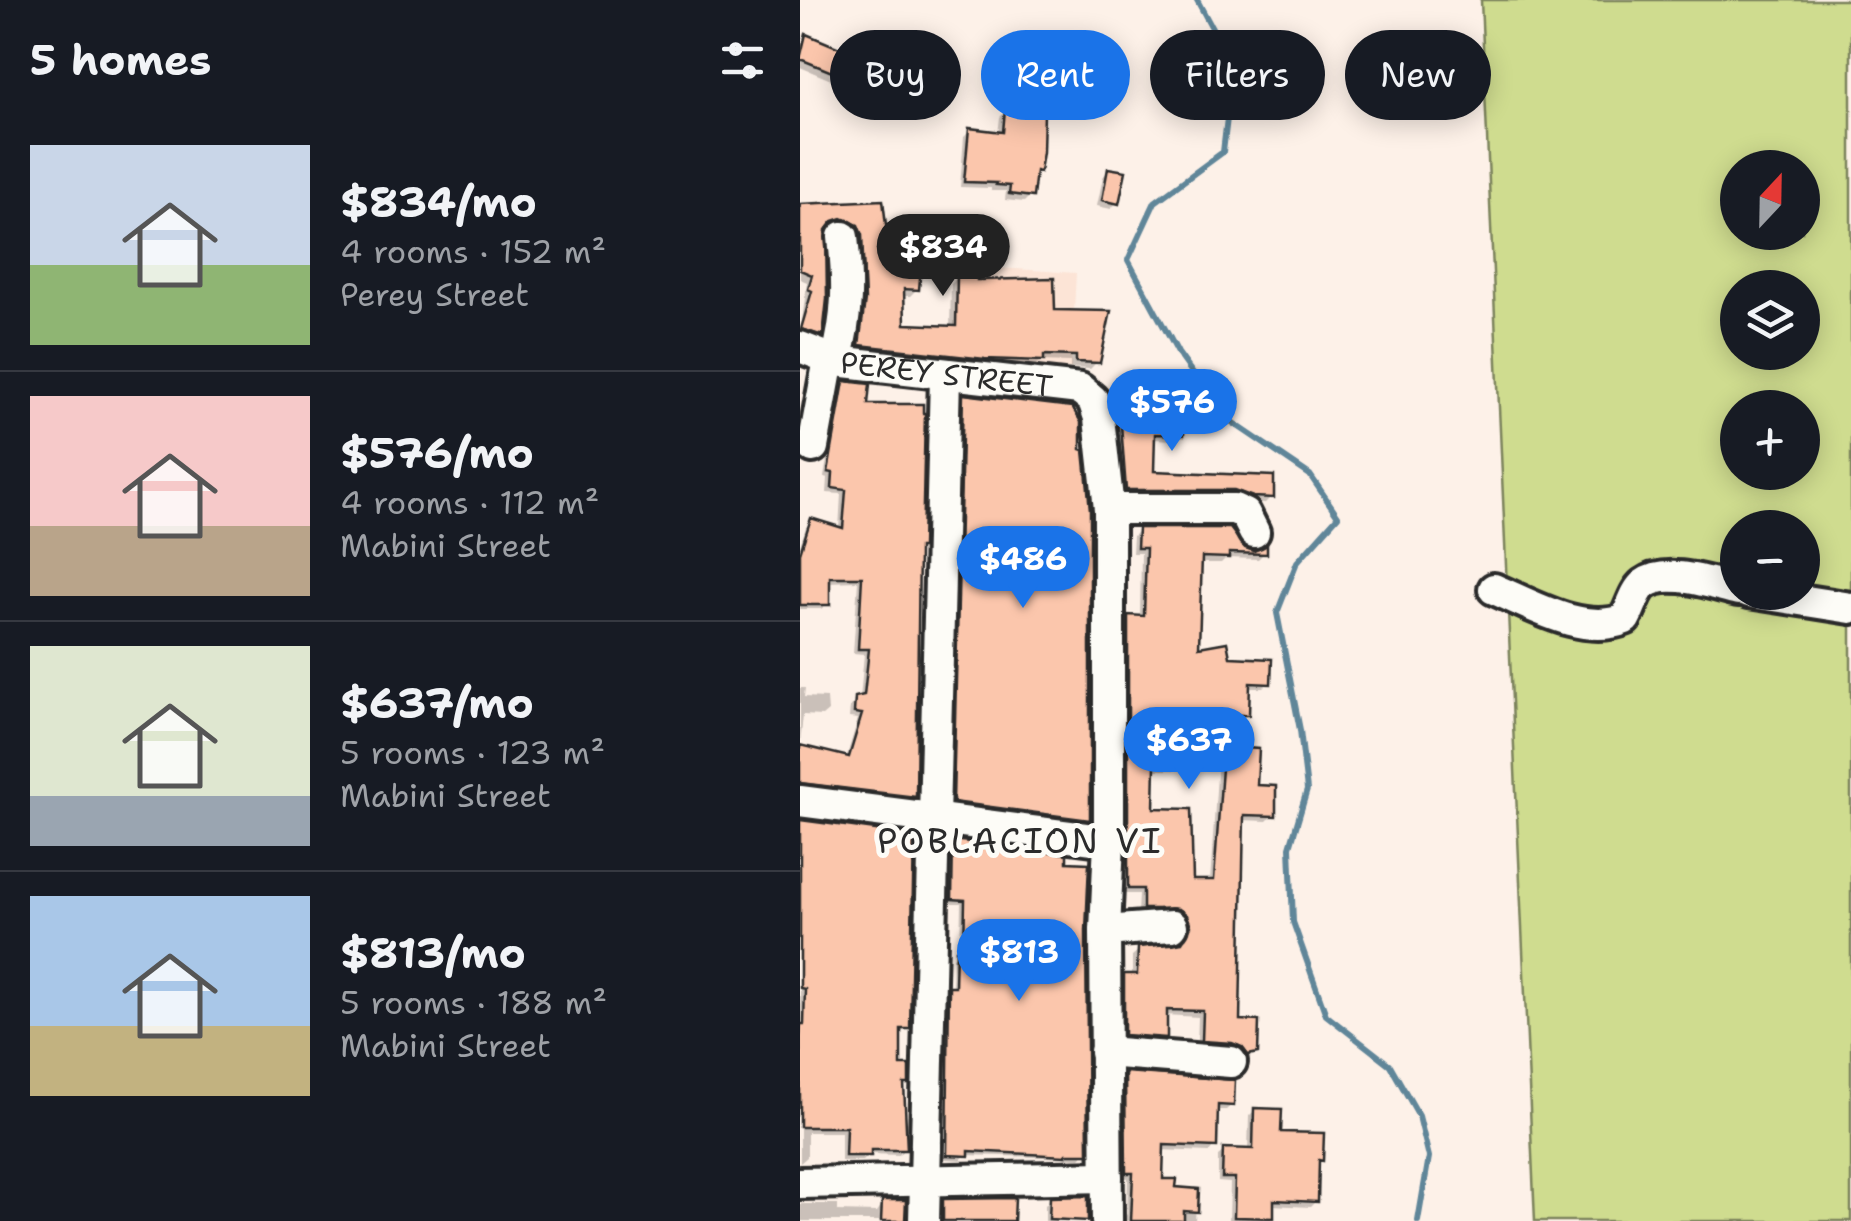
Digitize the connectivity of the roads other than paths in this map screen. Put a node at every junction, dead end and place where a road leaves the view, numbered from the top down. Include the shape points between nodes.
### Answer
1 (843, 236) dead end
2 (819, 355) edge
3 (944, 376) junction
4 (813, 446) dead end
5 (1109, 509) junction
6 (1254, 532) dead end
7 (1720, 587) edge
8 (1494, 589) dead end
9 (1820, 603) edge
10 (1851, 608) edge
11 (800, 802) edge
12 (934, 820) junction
13 (1110, 841) junction
14 (1172, 926) dead end
15 (1105, 931) junction
16 (1106, 1052) junction
17 (1231, 1062) dead end
18 (1107, 1178) junction
19 (924, 1180) junction
20 (800, 1183) edge
21 (924, 1221) edge
22 (1107, 1221) edge

1 - 2 street via 846,321
2 - 3 street, PEREY STREET
2 - 4 street
3 - 5 street, PEREY STREET via 1080,389 1100,418
3 - 12 street
5 - 6 street via 1234,509 1245,514
5 - 13 street
7 - 8 street via 1674,578 1645,583 1625,619 1611,624 1550,612
9 - 10 street
11 - 12 street
12 - 13 street
12 - 19 street
13 - 15 street
14 - 15 street
15 - 16 street
16 - 17 street
16 - 18 street
18 - 19 street
18 - 22 street
19 - 20 street
19 - 21 street

